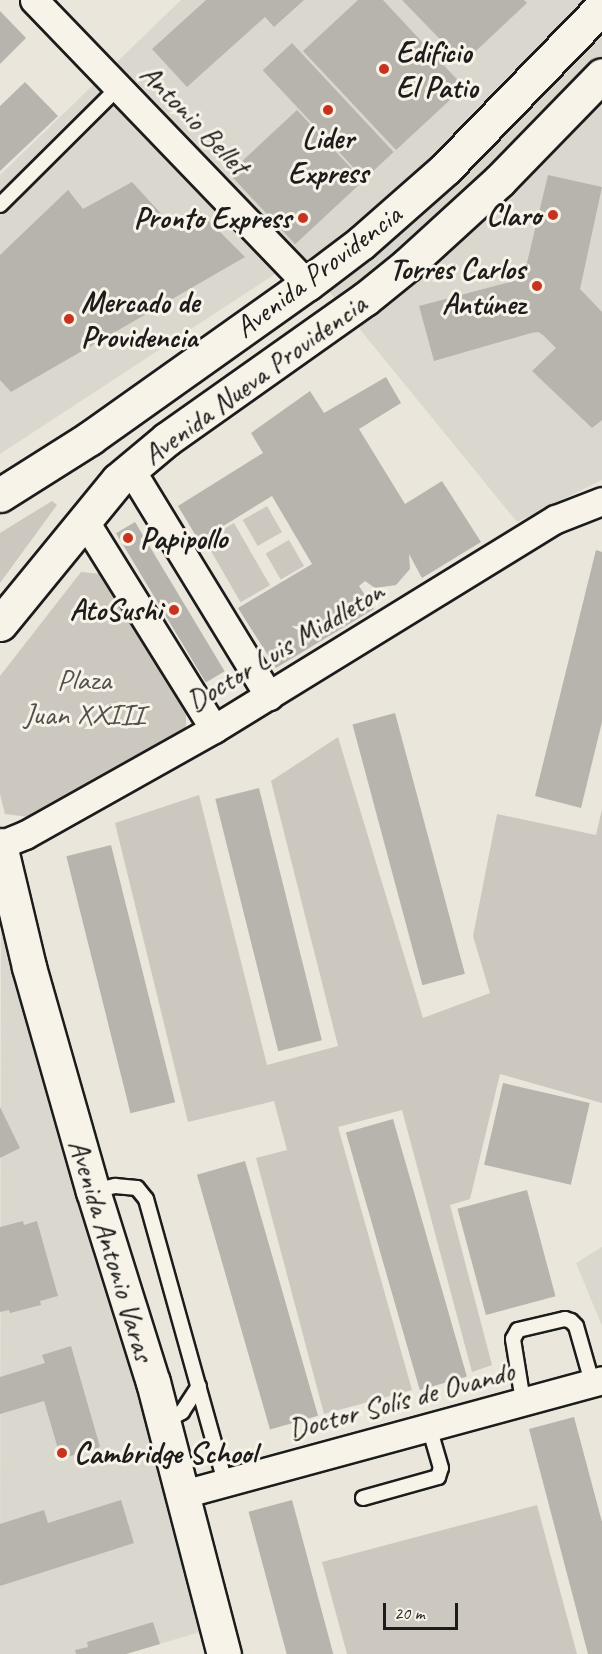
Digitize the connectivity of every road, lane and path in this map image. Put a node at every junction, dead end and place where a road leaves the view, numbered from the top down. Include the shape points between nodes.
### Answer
1 (34, 0) edge
2 (592, 8) edge
3 (602, 75) edge
4 (119, 87) junction
5 (0, 205) edge
6 (308, 284) junction
7 (130, 470) junction
8 (0, 495) edge
9 (602, 501) edge
10 (84, 520) junction
11 (0, 624) edge
12 (269, 696) junction
13 (214, 729) junction
14 (0, 845) edge
15 (93, 1191) junction
16 (597, 1381) edge
17 (200, 1386) junction
18 (523, 1401) junction
19 (164, 1422) junction
20 (429, 1427) junction
21 (225, 1482) junction
22 (183, 1494) junction
23 (363, 1498) dead end
24 (224, 1654) edge

1 - 4 street, Antonio Bellet
2 - 6 main road, Avenida Providencia via 446,168
3 - 7 main road, Avenida Nueva Providencia via 500,180 407,265 332,323 167,438
4 - 5 lane
4 - 6 street, Antonio Bellet
6 - 8 main road, Avenida Providencia via 90,438
7 - 10 main road, Avenida Nueva Providencia
7 - 12 street
9 - 12 street, Doctor Luis Middleton via 556,519
10 - 11 main road, Avenida Nueva Providencia
10 - 13 street
12 - 13 street, Doctor Luis Middleton
13 - 14 street, Doctor Luis Middleton via 25,835
14 - 15 main road, Avenida Antonio Varas via 29,968
15 - 17 lane via 115,1186 137,1188 146,1199
15 - 19 main road, Avenida Antonio Varas
16 - 18 street, Doctor Solís de Ovando
16 - 18 lane via 571,1321 518,1330 513,1339
17 - 19 lane via 182,1412
17 - 21 lane
18 - 20 street, Doctor Solís de Ovando
19 - 22 main road, Avenida Antonio Varas
20 - 21 street, Doctor Solís de Ovando
20 - 23 lane via 441,1468 438,1477
21 - 22 street, Doctor Solís de Ovando
22 - 24 main road, Avenida Antonio Varas

